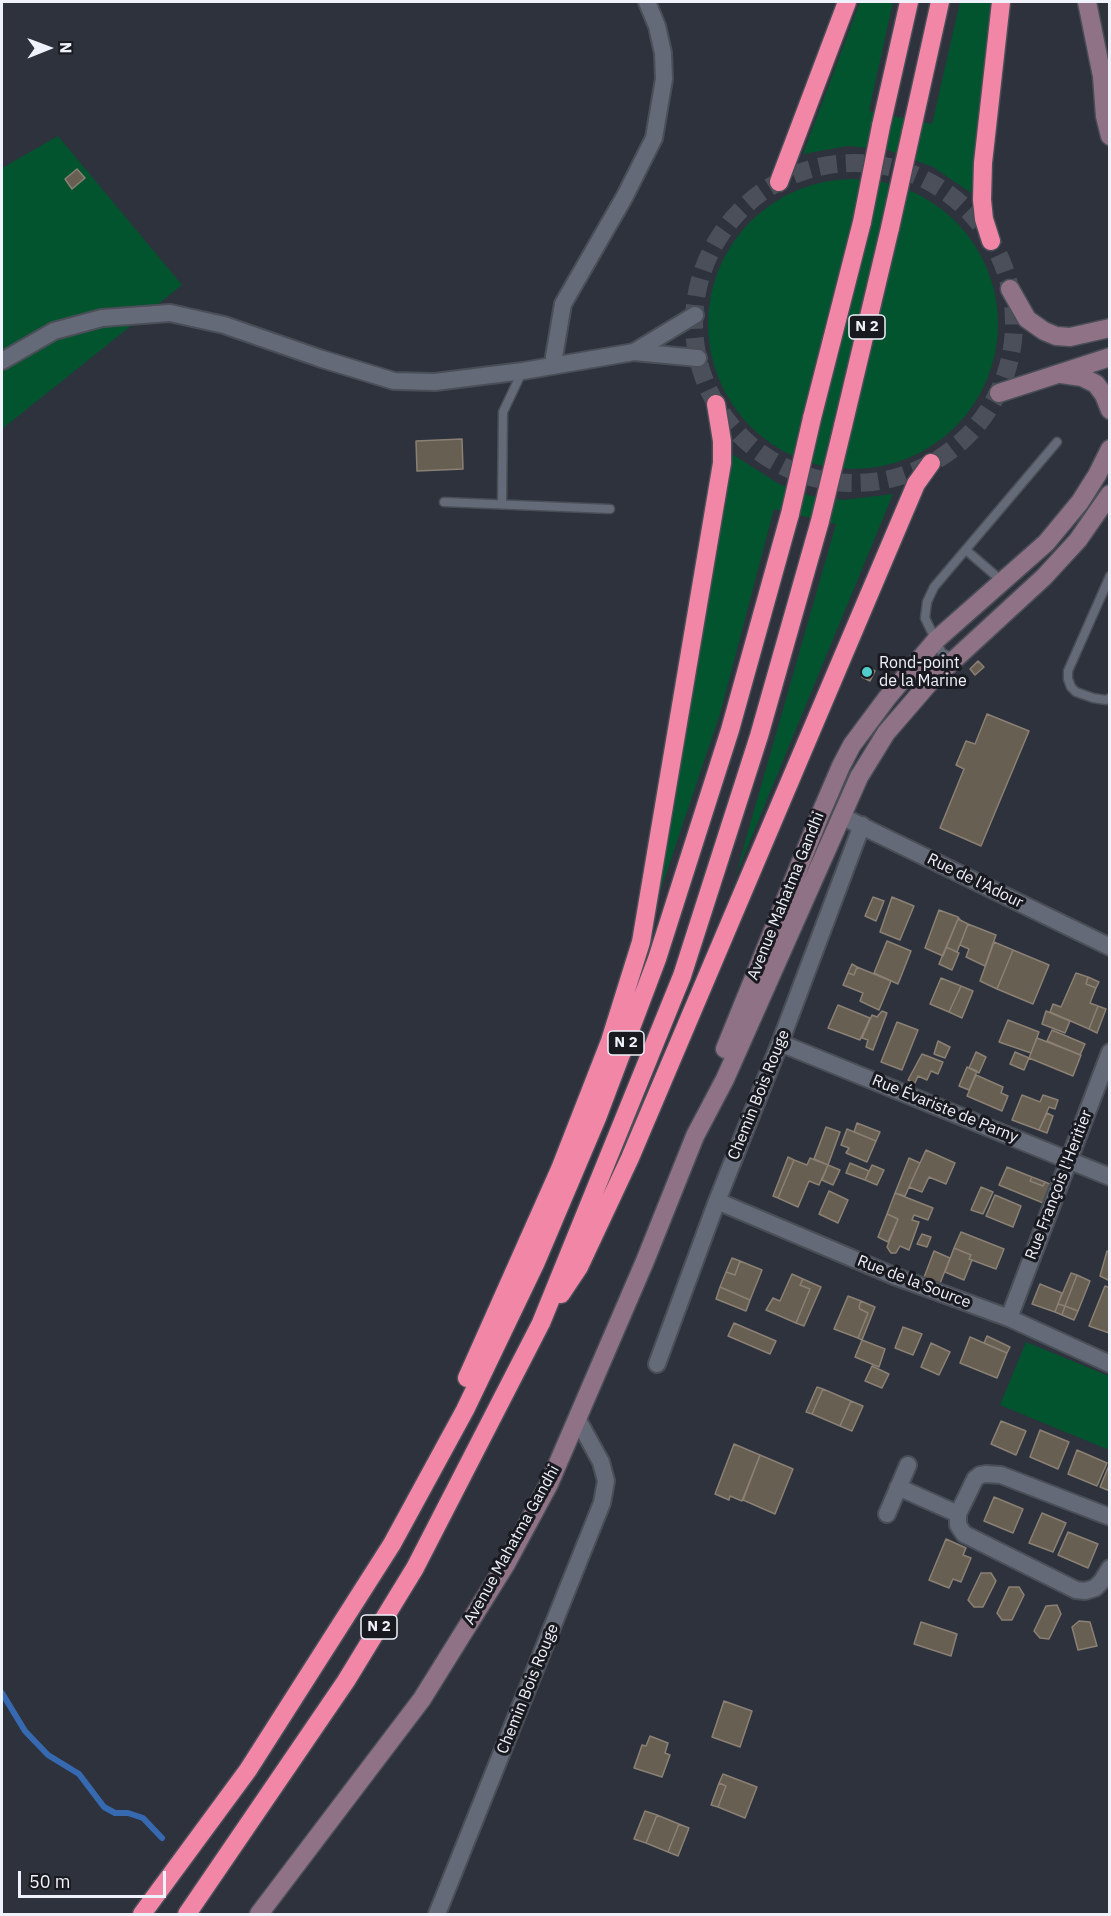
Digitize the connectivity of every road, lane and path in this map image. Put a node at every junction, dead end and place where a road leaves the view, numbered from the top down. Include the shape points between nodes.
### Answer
1 (647, 2) edge
2 (848, 2) edge
3 (909, 2) edge
4 (940, 2) edge
5 (1001, 2) edge
6 (1087, 2) edge
7 (1107, 81) edge
8 (1110, 136) edge
9 (778, 182) dead end
10 (991, 241) dead end
11 (1011, 289) dead end
12 (695, 315) dead end
13 (1110, 318) edge
14 (1102, 329) edge
15 (634, 352) junction
16 (1110, 357) edge
17 (698, 358) dead end
18 (2, 361) edge
19 (556, 365) junction
20 (523, 371) junction
21 (1057, 373) junction
22 (999, 393) dead end
23 (716, 404) dead end
24 (1110, 410) edge
25 (1057, 442) dead end
26 (1110, 442) edge
27 (1109, 450) edge
28 (931, 463) dead end
29 (1110, 494) edge
30 (444, 502) dead end
31 (502, 504) junction
32 (610, 509) dead end
33 (966, 550) junction
34 (1110, 576) edge
35 (1004, 582) junction
36 (945, 651) junction
37 (909, 672) junction
38 (1110, 698) edge
39 (841, 816) junction
40 (862, 825) junction
41 (1109, 945) edge
42 (780, 1043) junction
43 (1110, 1052) edge
44 (695, 1136) junction
45 (1069, 1159) junction
46 (1110, 1177) edge
47 (717, 1201) junction
48 (1009, 1318) junction
49 (541, 1323) junction
50 (657, 1364) dead end
51 (1110, 1364) edge
52 (578, 1420) junction
53 (908, 1465) dead end
54 (898, 1487) junction
55 (887, 1514) dead end
56 (958, 1514) junction
57 (1110, 1517) edge
58 (392, 1545) junction
59 (1110, 1568) edge
60 (142, 1914) edge
61 (187, 1914) edge
62 (259, 1914) edge
63 (437, 1914) edge

1 - 19 street via 663,52 664,79 654,138 563,304
2 - 9 highway
3 - 58 highway, N 2, bridge via 862,222 790,514 730,729 657,959 597,1118 536,1262 465,1410
4 - 49 highway, N 2, bridge via 820,521 759,736 682,976
5 - 10 highway via 983,163 982,200
6 - 7 main road
7 - 8 main road via 1105,116
11 - 14 main road via 1027,319 1044,331 1070,337
12 - 15 street
13 - 14 main road
15 - 17 street
15 - 19 street
16 - 21 main road
18 - 20 street via 54,331 102,318 170,312 224,325 394,381 435,382
19 - 20 street
20 - 31 lane via 502,412
21 - 22 main road
21 - 24 main road via 1096,384
23 - 58 highway via 722,463 641,942 610,1041 560,1169
25 - 33 lane
26 - 27 main road
27 - 35 main road, Avenue Mahatma Gandhi via 1080,502 1046,543
28 - 49 highway via 916,484 625,1168 579,1267
29 - 36 main road, Avenue Mahatma Gandhi via 1078,540 1044,577
30 - 31 lane
31 - 32 lane
33 - 35 lane
33 - 36 lane via 934,587 927,602 924,618
34 - 38 lane via 1068,671 1076,692 1093,699
35 - 36 main road, Avenue Mahatma Gandhi via 1004,597 998,606
36 - 37 main road, Avenue Mahatma Gandhi
36 - 39 main road, Avenue Mahatma Gandhi via 930,682 886,733
37 - 39 main road, Avenue Mahatma Gandhi via 841,789
37 - 44 main road, Avenue Mahatma Gandhi via 852,745 841,766 749,986 699,1116
39 - 40 street, Rue de l'Adour
39 - 44 main road, Avenue Mahatma Gandhi
40 - 41 street, Rue de l'Adour
40 - 42 street, Chemin Bois Rouge
42 - 45 street, Rue Évariste de Parny
42 - 47 street, Chemin Bois Rouge
43 - 45 street, Rue François l'Heritier
44 - 52 main road, Avenue Mahatma Gandhi
45 - 46 street, Rue Évariste de Parny
45 - 48 street, Rue François l'Heritier
47 - 48 street, Rue de la Source via 894,1276
47 - 50 street, Chemin Bois Rouge
48 - 51 street, Rue de la Source
49 - 61 highway, N 2 via 415,1569 346,1682
52 - 62 main road, Avenue Mahatma Gandhi via 506,1564 422,1699
52 - 63 street, Chemin Bois Rouge via 601,1462 606,1481 602,1503
53 - 54 street
54 - 55 street
54 - 56 street
56 - 57 street via 975,1479 986,1474 1001,1475
56 - 59 street via 963,1534 1076,1590 1095,1587
58 - 60 highway, N 2 via 248,1770

